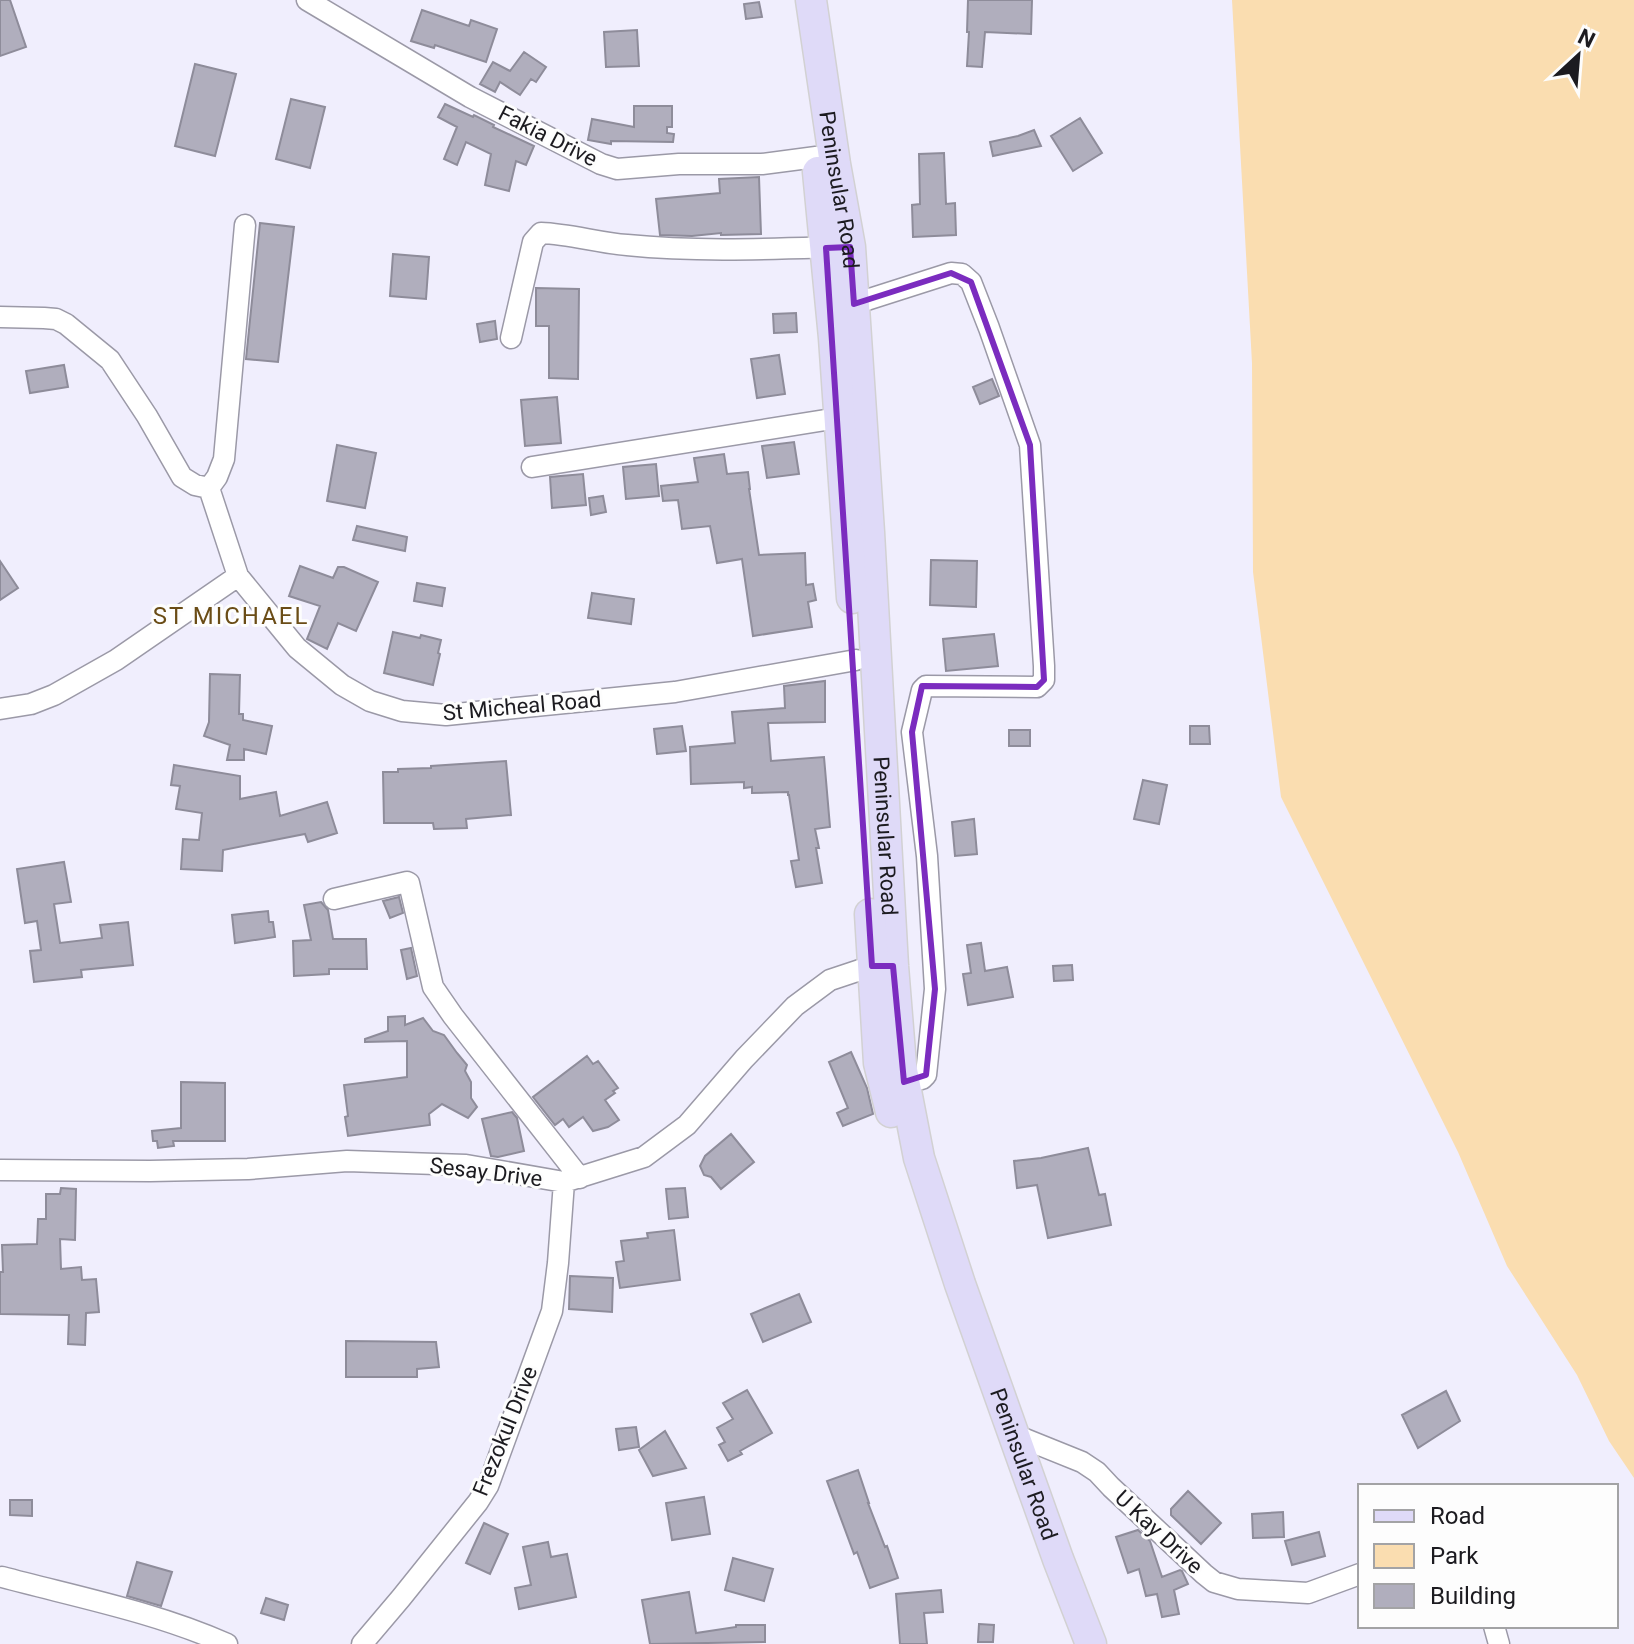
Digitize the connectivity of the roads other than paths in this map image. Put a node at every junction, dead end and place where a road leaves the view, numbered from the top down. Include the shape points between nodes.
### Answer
1 (307, 0) edge
2 (791, 0) edge
3 (811, 0) edge
4 (816, 157) junction
5 (245, 225) dead end
6 (838, 247) junction
7 (854, 304) junction
8 (0, 317) edge
9 (511, 338) dead end
10 (838, 418) junction
11 (532, 467) dead end
12 (209, 488) junction
13 (238, 576) junction
14 (856, 660) junction
15 (0, 709) edge
16 (334, 899) dead end
17 (883, 966) junction
18 (904, 1082) junction
19 (0, 1170) edge
20 (572, 1180) junction
21 (1015, 1435) junction
22 (1358, 1575) edge
23 (2, 1577) edge
24 (227, 1644) edge
25 (362, 1644) edge
26 (1071, 1644) edge
27 (1091, 1644) edge

1 - 4 street, Fakia Drive via 470,97 617,169
2 - 4 main road, Peninsular Road
3 - 6 main road, Peninsular Road via 835,164
4 - 6 main road, Peninsular Road
5 - 12 street via 224,459
6 - 7 main road, Peninsular Road
6 - 9 street via 669,248 541,233 533,242
6 - 10 main road, Peninsular Road
7 - 17 main road, Peninsular Road via 869,532
7 - 18 street via 962,274 971,282 1030,445 1044,680 1037,687 926,686 912,732 935,989 926,1075
8 - 12 street via 56,319 110,360 182,477
10 - 11 street
10 - 14 main road, Peninsular Road
12 - 13 street, St Micheal Road
13 - 14 street, St Micheal Road via 297,648 342,685 402,711 446,715 675,692
13 - 15 street via 116,660 54,695
14 - 17 main road, Peninsular Road
16 - 20 street via 409,883 433,987
17 - 18 main road, Peninsular Road
17 - 20 street, Sesay Drive via 830,980 795,1006 687,1125 644,1157
17 - 26 main road, Peninsular Road via 879,1063 903,1167 946,1303
18 - 21 main road, Peninsular Road via 919,1158
19 - 20 street, Sesay Drive via 248,1169 347,1161 466,1165
20 - 25 street, Frezokul Drive via 552,1311 488,1486
21 - 22 street, U Kay Drive via 1097,1472 1214,1582 1238,1589 1308,1593
21 - 27 main road, Peninsular Road
23 - 24 street via 107,1603

